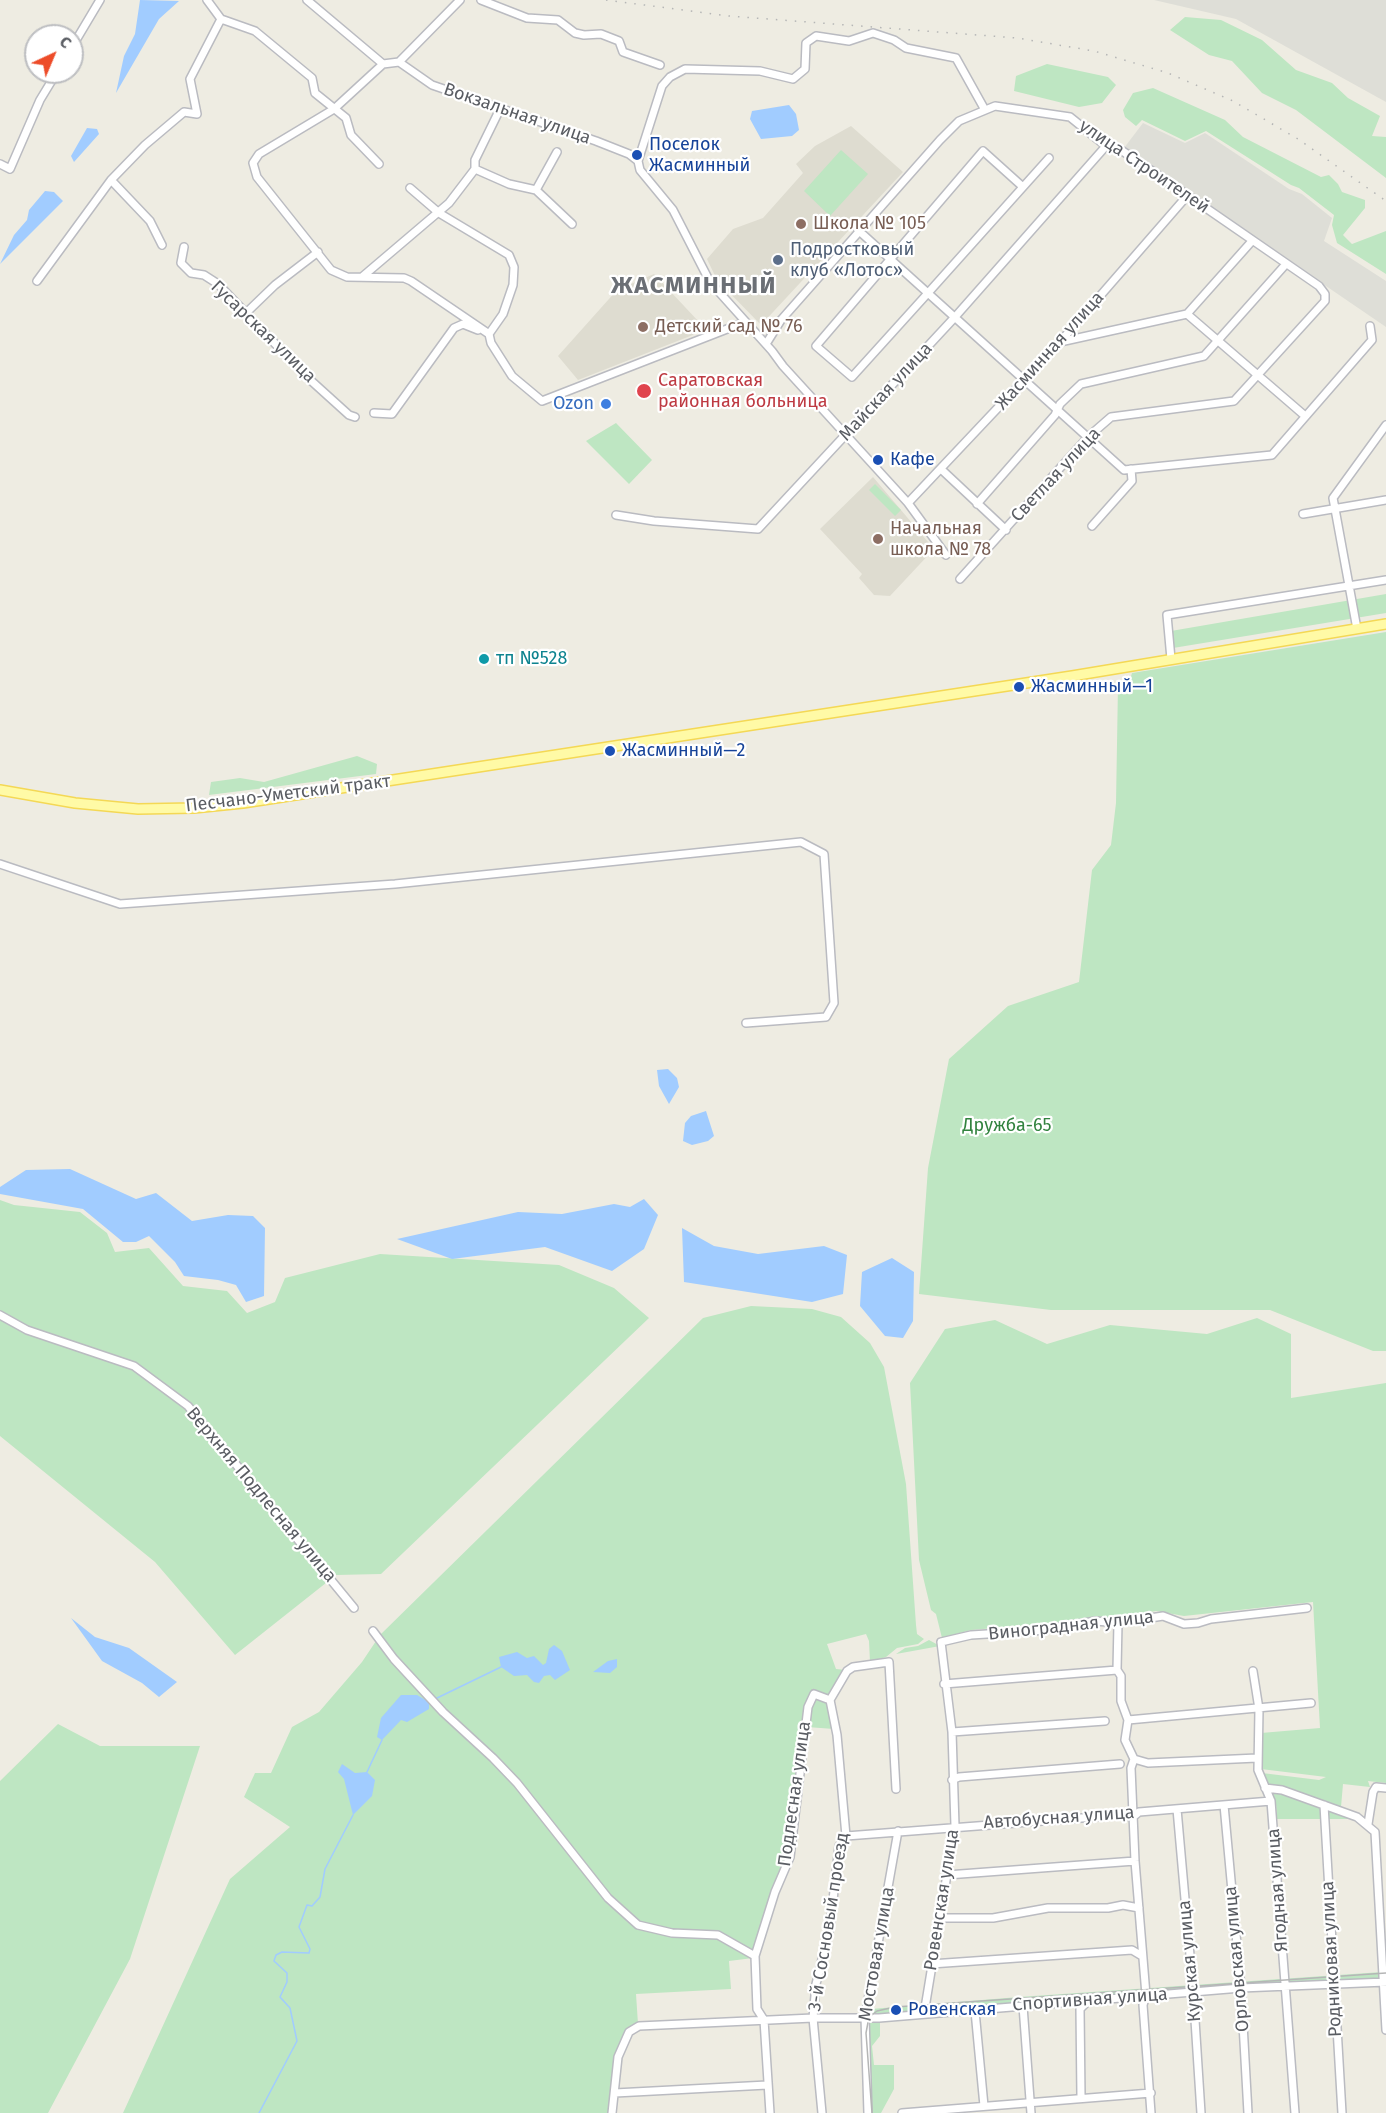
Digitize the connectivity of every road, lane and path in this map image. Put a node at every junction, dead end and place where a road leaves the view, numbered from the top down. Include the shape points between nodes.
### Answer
1 (100, 0) edge
2 (207, 0) edge
3 (307, 0) edge
4 (460, 0) edge
5 (481, 0) edge
6 (221, 19) junction
7 (84, 27) edge
8 (399, 62) junction
9 (383, 64) junction
10 (660, 65) dead end
11 (50, 84) edge
12 (334, 109) junction
13 (500, 109) junction
14 (985, 110) junction
15 (1106, 146) junction
16 (557, 152) dead end
17 (1049, 158) dead end
18 (638, 160) junction
19 (0, 164) edge
20 (379, 164) dead end
21 (476, 169) junction
22 (111, 180) junction
23 (1023, 187) junction
24 (410, 188) dead end
25 (536, 190) junction
26 (1187, 196) junction
27 (439, 213) junction
28 (572, 224) dead end
29 (858, 230) junction
30 (1251, 241) junction
31 (162, 245) dead end
32 (184, 247) dead end
33 (318, 252) junction
34 (890, 259) junction
35 (1286, 264) junction
36 (362, 277) junction
37 (37, 281) dead end
38 (1319, 286) joint
39 (928, 293) junction
40 (246, 313) junction
41 (1187, 314) junction
42 (955, 317) junction
43 (745, 322) junction
44 (1370, 326) dead end
45 (489, 334) junction
46 (1060, 342) junction
47 (1218, 342) junction
48 (766, 344) junction
49 (1257, 377) junction
50 (1026, 379) junction
51 (1058, 409) junction
52 (374, 413) dead end
53 (1304, 415) junction
54 (355, 417) dead end
55 (1386, 425) edge
56 (847, 435) junction
57 (1088, 438) junction
58 (942, 470) junction
59 (1128, 470) junction
60 (1386, 500) edge
61 (909, 503) junction
62 (977, 504) junction
63 (1335, 510) junction
64 (1303, 514) dead end
65 (616, 515) dead end
66 (1092, 526) dead end
67 (1006, 530) junction
68 (946, 555) dead end
69 (960, 579) dead end
70 (1386, 580) edge
71 (1349, 586) junction
72 (1386, 624) edge
73 (1357, 629) junction
74 (1172, 659) junction
75 (0, 790) edge
76 (0, 864) edge
77 (746, 1023) dead end
78 (0, 1315) edge
79 (354, 1608) dead end
80 (1307, 1608) dead end
81 (1118, 1623) junction
82 (373, 1631) dead end
83 (941, 1642) joint
84 (1117, 1670) junction
85 (1253, 1671) dead end
86 (944, 1684) junction
87 (830, 1700) junction
88 (1311, 1703) dead end
89 (1259, 1709) junction
90 (1128, 1719) junction
91 (1105, 1721) dead end
92 (952, 1732) junction
93 (1257, 1758) junction
94 (1134, 1759) junction
95 (1120, 1764) dead end
96 (952, 1780) junction
97 (1265, 1788) junction
98 (1386, 1788) edge
99 (896, 1789) dead end
100 (1271, 1801) junction
101 (1224, 1805) junction
102 (1324, 1805) junction
103 (1177, 1809) junction
104 (1133, 1817) junction
105 (1368, 1824) junction
106 (955, 1826) junction
107 (898, 1831) junction
108 (846, 1836) junction
109 (1385, 1851) edge
110 (1376, 1853) junction
111 (1135, 1862) junction
112 (947, 1875) junction
113 (1139, 1908) junction
114 (940, 1918) junction
115 (755, 1956) junction
116 (1142, 1956) junction
117 (931, 1964) junction
118 (1385, 1982) edge
119 (1333, 1984) junction
120 (1286, 1987) junction
121 (1241, 1988) junction
122 (1193, 1993) junction
123 (1146, 1995) junction
124 (1089, 2000) junction
125 (1023, 2006) junction
126 (975, 2011) junction
127 (924, 2014) junction
128 (865, 2017) junction
129 (813, 2018) junction
130 (764, 2020) junction
131 (1386, 2030) edge
132 (767, 2085) junction
133 (615, 2093) junction
134 (1151, 2093) junction
135 (1081, 2097) junction
136 (1030, 2102) junction
137 (984, 2106) junction
138 (612, 2113) edge
139 (770, 2113) edge
140 (822, 2113) edge
141 (868, 2113) edge
142 (902, 2113) edge
143 (1031, 2113) edge
144 (1151, 2113) edge
145 (1201, 2113) edge
146 (1248, 2113) edge
147 (1295, 2113) edge
148 (1342, 2113) edge

1 - 7 street
2 - 6 street
3 - 9 street
4 - 8 street
5 - 10 street via 527,18 558,20 575,33 601,34 619,41 623,52
6 - 12 street via 255,31 312,78 315,93
6 - 22 street via 190,80 197,114 184,112
8 - 9 street
8 - 13 street, Вокзальная улица via 432,85
9 - 12 street
11 - 19 street via 10,168
12 - 20 street via 346,118 351,135
12 - 33 street via 259,154 253,163 257,177
13 - 18 street, Вокзальная улица via 596,141
13 - 21 street via 475,160
14 - 15 street, улица Строителей via 995,106 1070,117
14 - 18 street via 956,58 906,48 873,33 849,41 816,36 806,43 805,69 793,79 760,71 686,69 670,77 662,86
14 - 29 street, улица Строителей via 959,121
15 - 26 street, улица Строителей via 1121,150
15 - 42 street, Майская улица
16 - 25 street
17 - 23 street
18 - 43 street via 640,170 673,210 710,282
21 - 25 street via 509,184
21 - 27 street
22 - 31 street via 150,221
22 - 37 street
23 - 34 street via 983,151
23 - 39 street
24 - 27 street
25 - 28 street
26 - 30 street, улица Строителей
26 - 46 street, Жасминная улица
27 - 36 street
27 - 45 street via 509,255 514,267 513,285 503,314
29 - 34 street
29 - 48 street, улица Строителей via 781,320
30 - 35 street, улица Строителей
30 - 41 street
32 - 40 street, Гусарская улица via 181,263 191,273 204,275 218,284
33 - 36 street via 332,270 347,277
33 - 40 street
34 - 39 street
34 - 39 street via 816,346 852,377
35 - 38 street, улица Строителей
35 - 47 street
36 - 45 street via 404,278
38 - 49 street, Светлая улица via 1325,301
39 - 42 street
40 - 54 street, Гусарская улица via 308,377
41 - 46 street
41 - 47 street
42 - 50 street
42 - 56 street, Майская улица
43 - 45 street via 542,401 512,376 491,344
43 - 48 street
44 - 53 street via 1372,340
45 - 52 street via 463,324 454,328 392,414
46 - 50 street, Жасминная улица
47 - 49 street
47 - 51 street via 1204,356 1081,384
48 - 56 street
49 - 53 street
49 - 57 street, Светлая улица via 1234,401 1111,417
50 - 51 street
50 - 58 street, Жасминная улица
51 - 57 street
51 - 62 street
53 - 59 street via 1272,455
55 - 63 street via 1333,498
56 - 61 street
56 - 65 street, Майская улица via 758,529
57 - 59 street
57 - 67 street, Светлая улица
58 - 61 street, Жасминная улица
58 - 62 street
59 - 66 street via 1132,481
60 - 63 street via 1343,505
61 - 68 street
62 - 67 street
63 - 64 street
63 - 71 street
67 - 69 street, Светлая улица
70 - 71 street
71 - 73 street
71 - 74 street via 1167,615
72 - 73 main road, Песчано-Уметский тракт
73 - 74 main road, Песчано-Уметский тракт
74 - 75 main road, Песчано-Уметский тракт via 252,802 138,808 75,803
76 - 77 street via 120,904 394,884 801,842 824,854 834,1003 826,1017
78 - 79 street, Верхняя Подлесная улица via 27,1330 134,1366 188,1406
80 - 81 street, Виноградная улица via 1212,1618 1198,1623 1184,1624 1163,1616
81 - 83 street, Виноградная улица via 1096,1621
81 - 84 street
82 - 115 street via 443,1712 517,1784 608,1898 638,1925 672,1933 718,1935
83 - 86 street, Ровенская улица
84 - 86 street
84 - 90 street
85 - 89 street, Ягодная улица
86 - 92 street, Ровенская улица
87 - 99 street via 853,1667 889,1662
87 - 108 street, 3-й Сосновый проезд
87 - 115 street, Подлесная улица via 814,1694 808,1707 790,1857
88 - 89 street
89 - 90 street
89 - 93 street, Ягодная улица
90 - 94 street via 1125,1740
91 - 92 street
92 - 96 street, Ровенская улица
93 - 94 street via 1149,1763
93 - 97 street, Ягодная улица
94 - 104 street
95 - 96 street
96 - 106 street, Ровенская улица
97 - 100 street, Ягодная улица
97 - 102 street
98 - 105 street via 1376,1787
100 - 101 street, Автобусная улица
100 - 120 street, Ягодная улица
101 - 103 street, Автобусная улица
101 - 121 street, Орловская улица
102 - 105 street
102 - 119 street, Родниковая улица
103 - 104 street, Автобусная улица via 1139,1812
103 - 122 street, Курская улица
104 - 106 street, Автобусная улица
104 - 111 street
105 - 110 street via 1375,1832
106 - 107 street, Автобусная улица
106 - 112 street, Ровенская улица
107 - 108 street, Автобусная улица
107 - 128 street, Мостовая улица
108 - 129 street, 3-й Сосновый проезд via 839,1846 832,1917 816,1984
109 - 110 street
110 - 118 street
111 - 112 street
111 - 113 street
112 - 114 street, Ровенская улица
113 - 114 street via 1048,1908 993,1918
113 - 116 street
114 - 117 street, Ровенская улица
115 - 130 street, Подлесная улица via 757,2009
116 - 117 street via 1132,1950
116 - 123 street
117 - 127 street, Ровенская улица
118 - 119 street, Спортивная улица
118 - 131 street
119 - 120 street, Спортивная улица
119 - 148 street, Родниковая улица
120 - 121 street, Спортивная улица
120 - 147 street, Ягодная улица
121 - 122 street, Спортивная улица
121 - 146 street, Орловская улица
122 - 123 street, Спортивная улица
122 - 145 street, Курская улица
123 - 124 street, Спортивная улица
123 - 134 street via 1143,2005
124 - 125 street, Спортивная улица
124 - 135 street via 1080,2010
125 - 126 street, Спортивная улица
125 - 136 street
126 - 127 street, Спортивная улица
126 - 137 street
127 - 128 street, Спортивная улица
128 - 129 street, Спортивная улица
128 - 141 street, Мостовая улица
129 - 130 street, Спортивная улица
129 - 140 street, 3-й Сосновый проезд
130 - 132 street, Подлесная улица
130 - 133 street, Спортивная улица via 634,2028 622,2042
132 - 133 street
132 - 139 street, Подлесная улица
133 - 138 street, Спортивная улица
134 - 135 street
134 - 144 street
135 - 136 street
136 - 137 street
136 - 143 street
137 - 142 street

